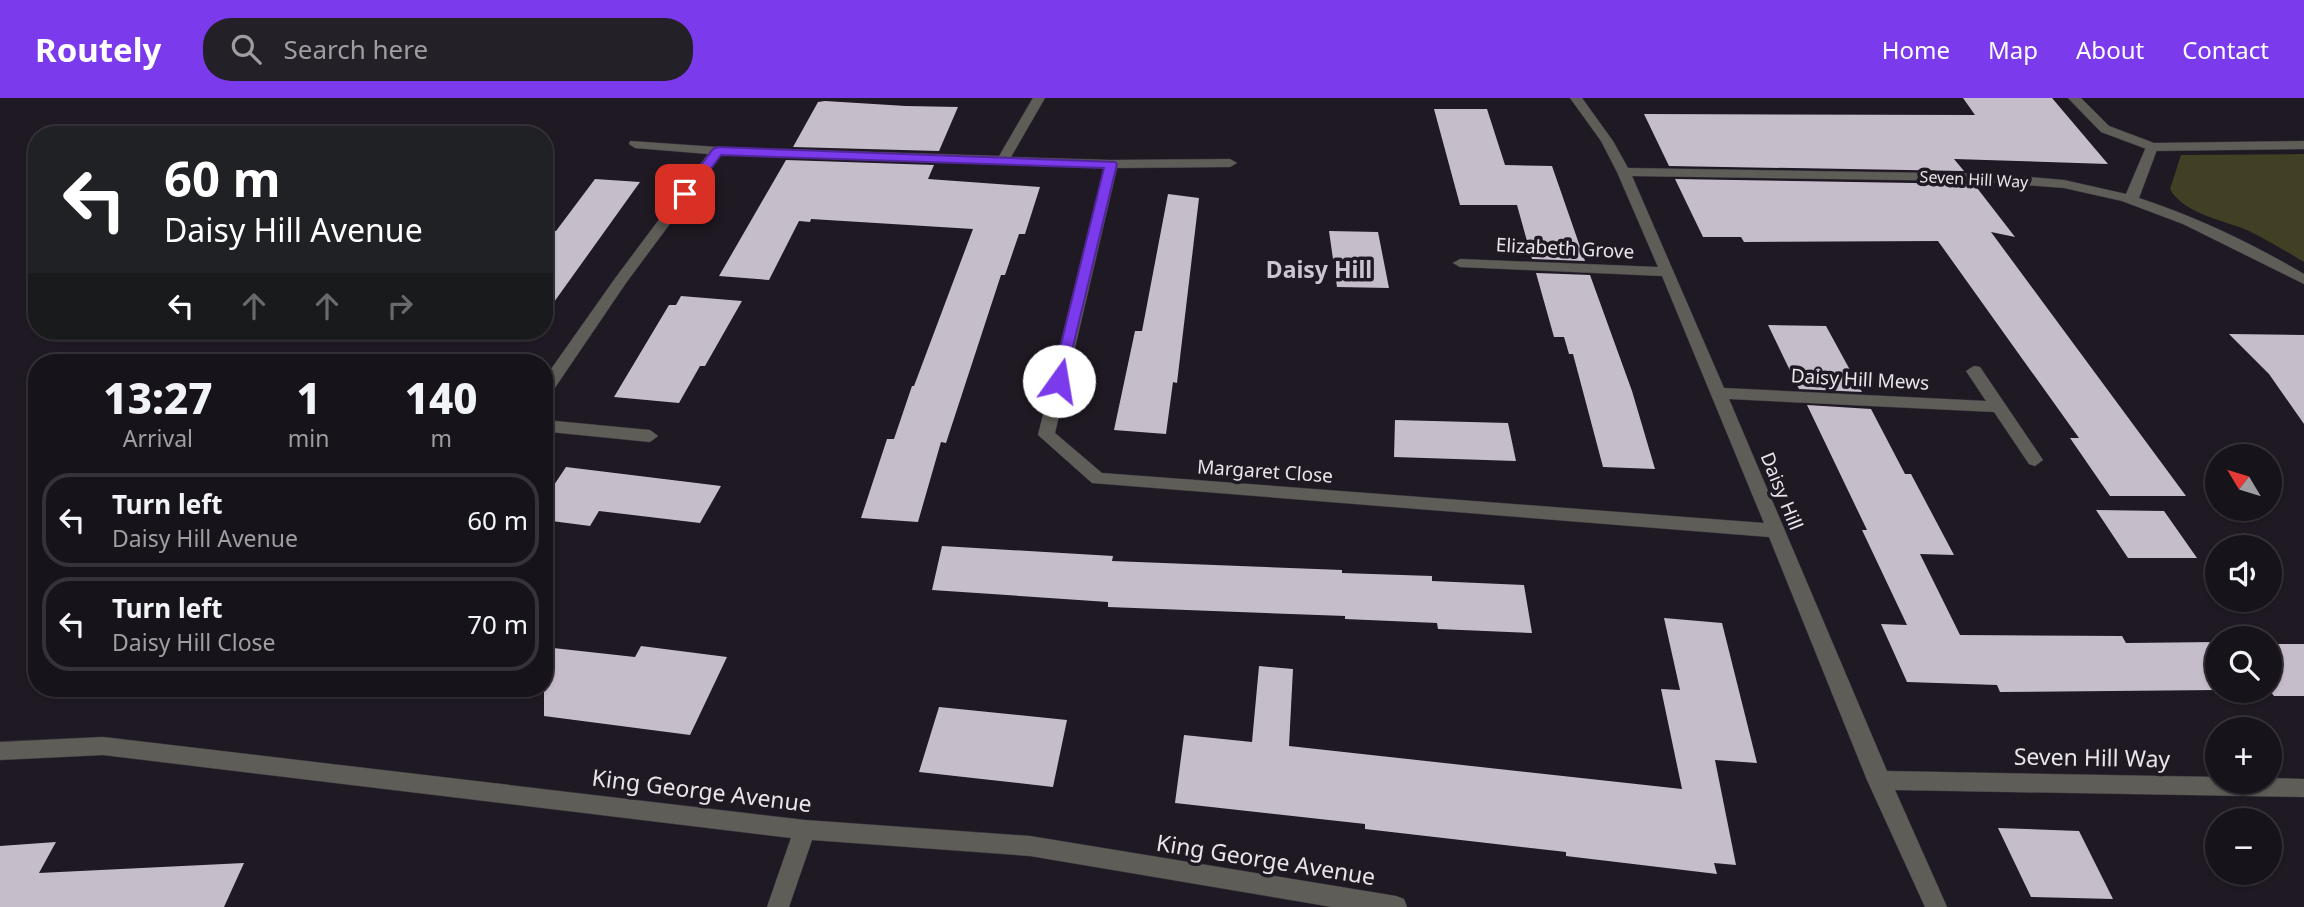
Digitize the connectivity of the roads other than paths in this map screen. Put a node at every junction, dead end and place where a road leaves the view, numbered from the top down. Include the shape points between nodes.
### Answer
1 (1039, 98) edge
2 (1576, 98) edge
3 (2074, 98) edge
4 (635, 144) dead end
5 (2304, 145) edge
6 (2152, 147) junction
7 (717, 151) junction
8 (1003, 160) junction
9 (1230, 163) dead end
10 (1111, 164) junction
11 (1623, 172) junction
12 (2131, 200) junction
13 (1460, 263) dead end
14 (1668, 272) junction
15 (2304, 280) edge
16 (1974, 371) dead end
17 (553, 378) edge
18 (1719, 393) junction
19 (1999, 407) junction
20 (553, 426) edge
21 (650, 436) dead end
22 (2035, 460) dead end
23 (1775, 531) junction
24 (0, 751) edge
25 (1878, 780) junction
26 (2304, 788) edge
27 (805, 830) junction
28 (1368, 905) edge
29 (779, 907) edge
30 (1396, 907) edge
31 (1936, 907) edge

1 - 8 street
2 - 11 street, Daisy Hill
3 - 6 street via 2105,129
4 - 7 street
5 - 6 street
6 - 12 street
7 - 8 street
7 - 17 street
8 - 10 street
9 - 10 street
10 - 23 street, Margaret Close via 1046,435 1098,480
11 - 12 street, Seven Hill Way via 1989,177 2065,185
11 - 14 street, Daisy Hill
12 - 15 street, Seven Hill Way via 2194,224
13 - 14 street, Elizabeth Grove
14 - 18 street, Daisy Hill
16 - 19 street
18 - 19 street, Daisy Hill Mews
18 - 23 street, Daisy Hill
19 - 22 street
20 - 21 street
23 - 25 street, Daisy Hill
24 - 27 street, King George Avenue via 103,746
25 - 26 street, Seven Hill Way
25 - 31 street, Daisy Hill
27 - 28 street, King George Avenue via 1030,846
27 - 29 street
28 - 30 street, King George Avenue

